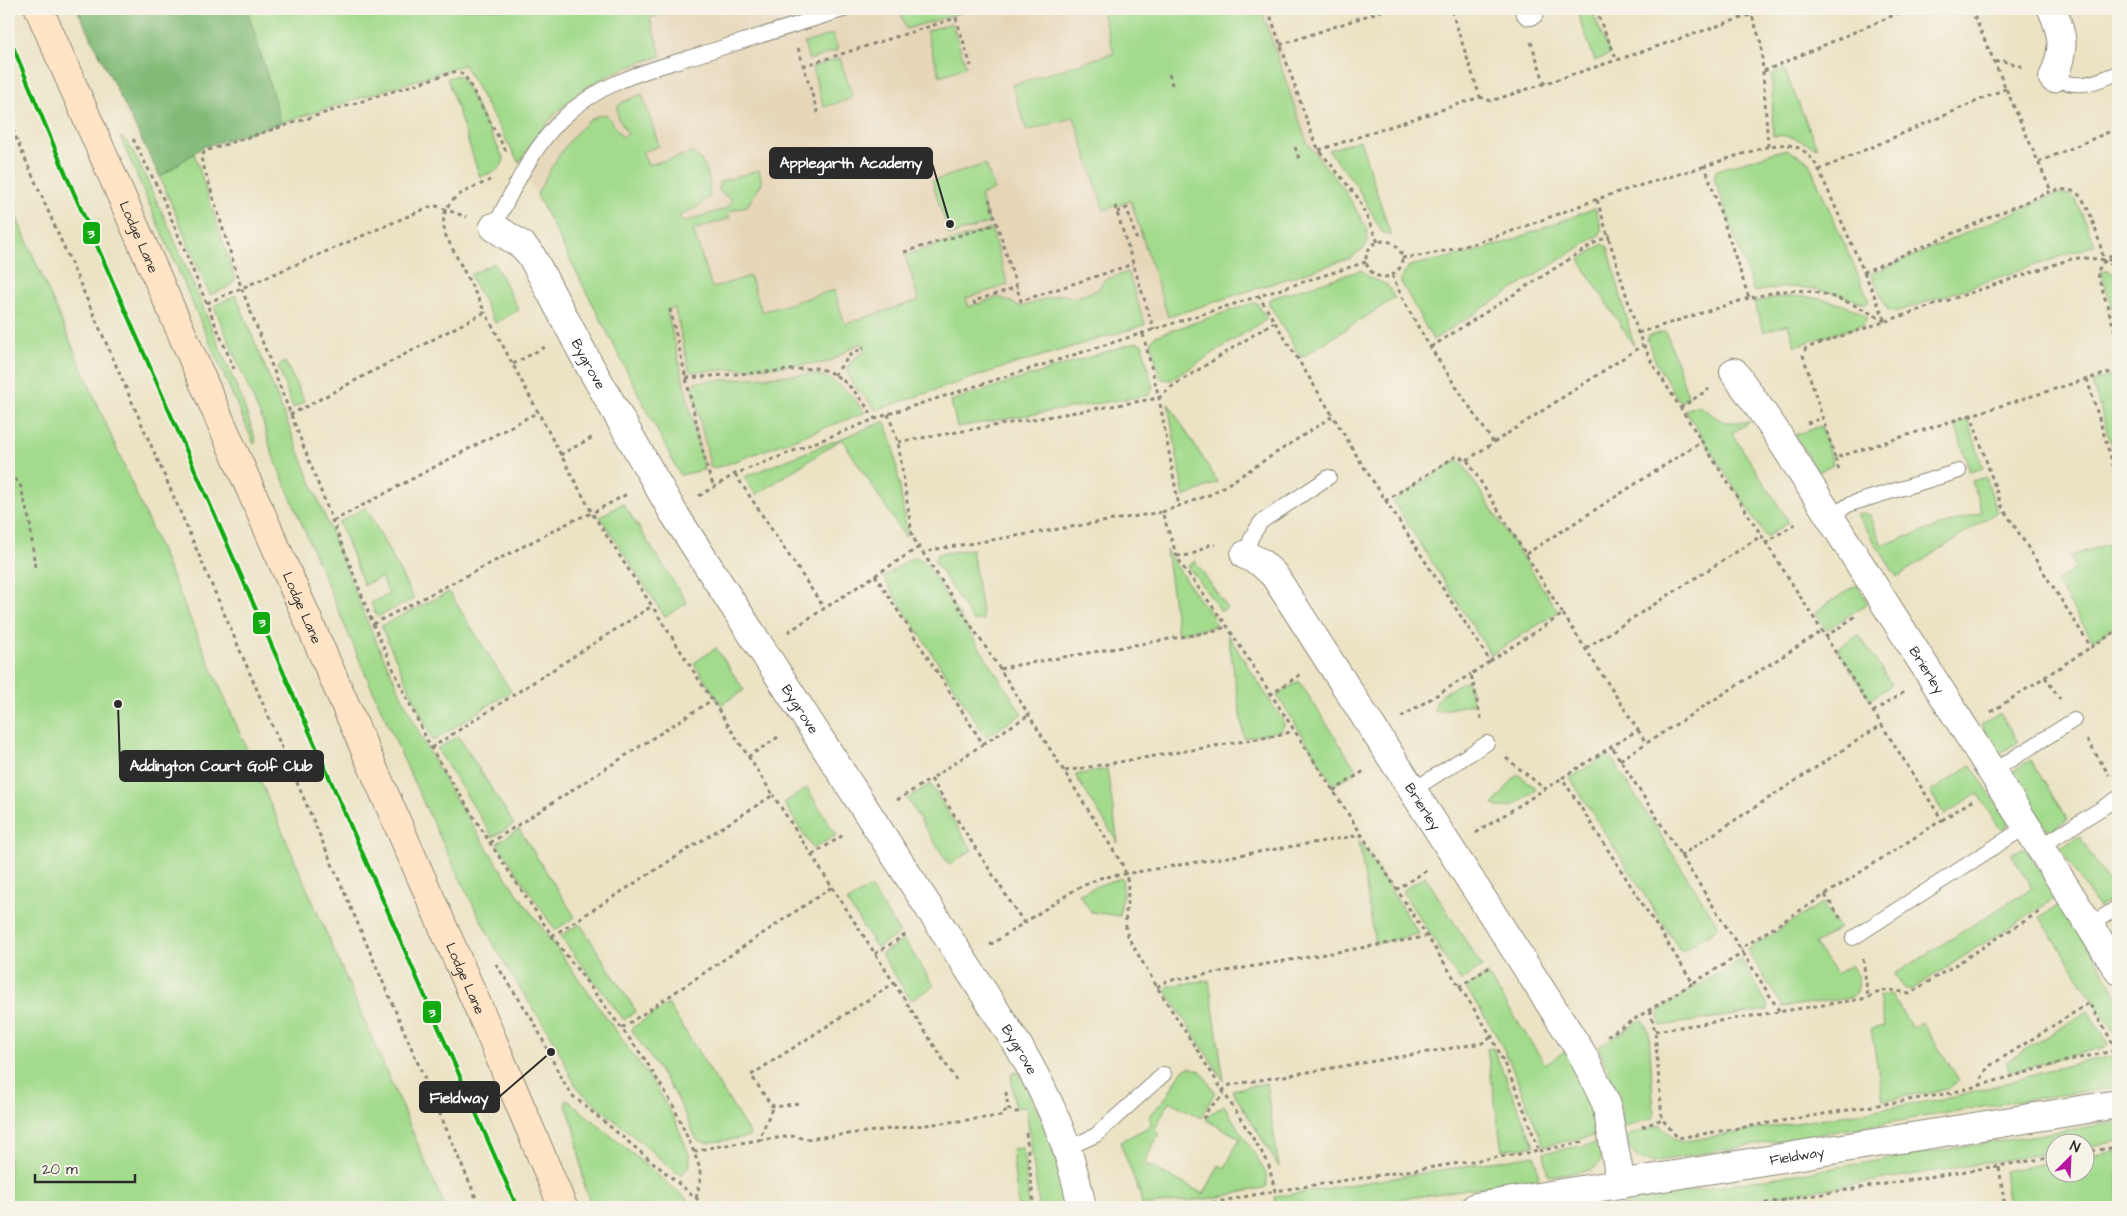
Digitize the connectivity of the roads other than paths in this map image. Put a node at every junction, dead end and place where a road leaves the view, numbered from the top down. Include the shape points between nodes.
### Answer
1 (38, 9) edge
2 (846, 9) edge
3 (2052, 9) edge
4 (2118, 72) edge
5 (2053, 78) joint
6 (494, 227) joint
7 (1734, 372) dead end
8 (1959, 472) dead end
9 (1329, 477) dead end
10 (1834, 509) junction
11 (1245, 555) joint
12 (2074, 720) dead end
13 (1487, 743) dead end
14 (1993, 772) junction
15 (1413, 790) junction
16 (2118, 798) edge
17 (2034, 837) junction
18 (2118, 907) edge
19 (2090, 925) junction
20 (1854, 938) dead end
21 (2118, 970) edge
22 (1164, 1074) dead end
23 (2118, 1104) edge
24 (1068, 1148) junction
25 (1605, 1193) edge
26 (563, 1207) edge
27 (1082, 1207) edge
28 (1476, 1207) edge

1 - 26 street, Lodge Lane via 484,1020
2 - 6 lane via 636,74 589,96 542,143
3 - 5 street via 2063,38
4 - 5 lane via 2080,85
6 - 24 street, Bygrove via 532,256 673,512 1038,1080
7 - 10 street, Brierley
8 - 10 lane
9 - 11 lane via 1261,522
10 - 14 street, Brierley via 1882,600
11 - 15 street, Brierley via 1260,562 1274,575
12 - 14 lane
13 - 15 lane
14 - 17 street, Brierley
15 - 25 street, Brierley via 1581,1052 1606,1103 1614,1137
16 - 17 lane
17 - 19 street, Brierley
17 - 20 lane
18 - 19 lane
19 - 21 street, Brierley
22 - 24 lane via 1096,1135
23 - 25 street, Fieldway
24 - 27 street, Bygrove
25 - 28 street, Fieldway

